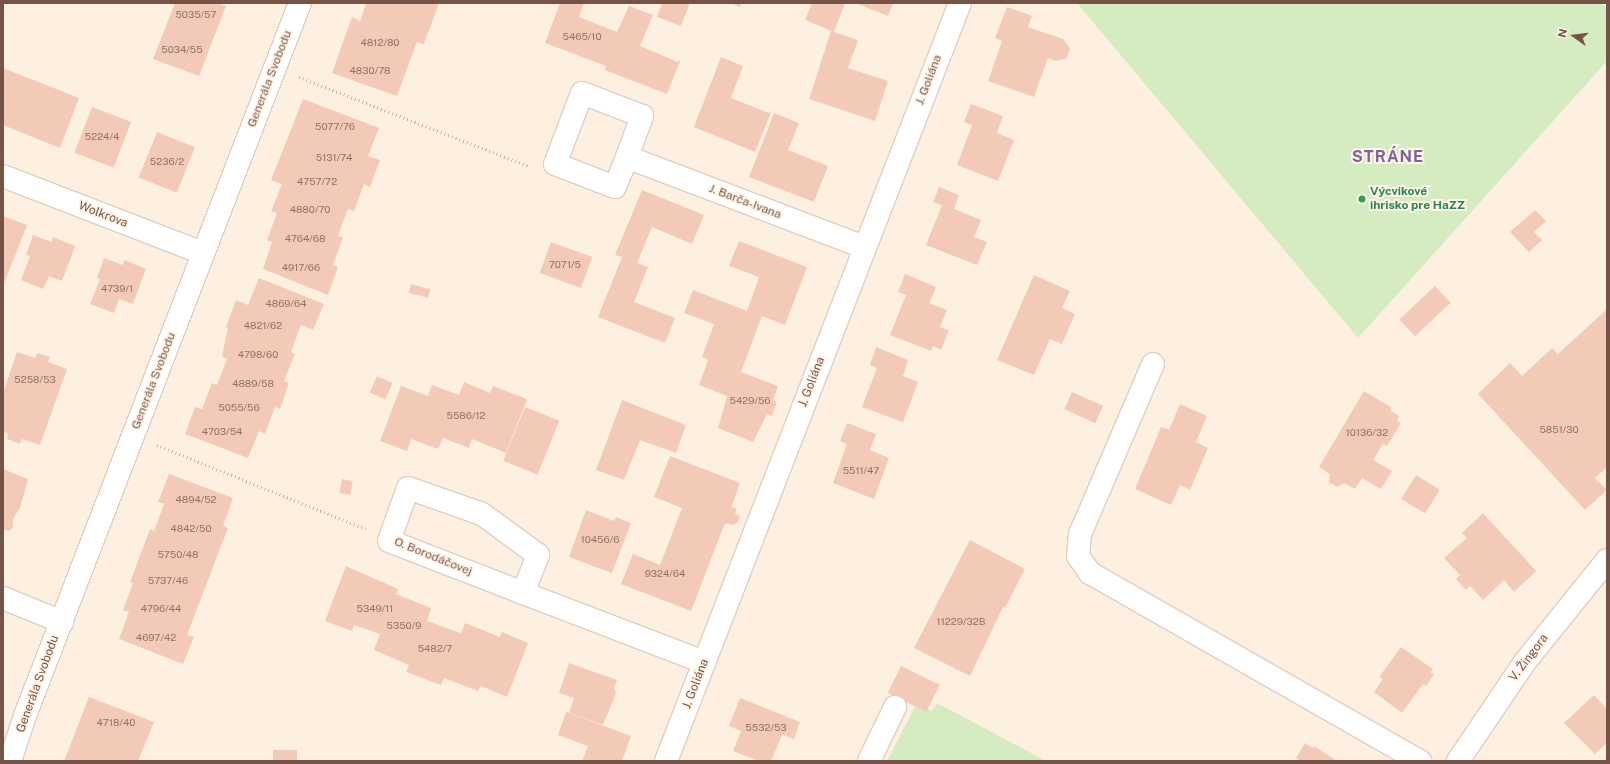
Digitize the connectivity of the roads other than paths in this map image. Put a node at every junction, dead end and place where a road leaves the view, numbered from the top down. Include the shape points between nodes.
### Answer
1 (300, 3) edge
2 (960, 3) edge
3 (627, 157) junction
4 (3, 176) edge
5 (864, 247) junction
6 (203, 253) junction
7 (1153, 364) dead end
8 (1607, 560) edge
9 (523, 593) junction
10 (3, 598) edge
11 (62, 622) junction
12 (704, 662) junction
13 (895, 707) dead end
14 (10, 761) edge
15 (666, 761) edge
16 (869, 761) edge
17 (1420, 761) edge
18 (1458, 761) edge

1 - 6 street, Generála Svobodu
2 - 5 street, J. Goliána
3 - 3 street via 615,187 555,164 582,93 642,116
3 - 5 street, J. Barča-Ivana
4 - 6 street, Wolkrova
5 - 12 street, J. Goliána
6 - 11 street, Generála Svobodu
7 - 17 street via 1080,534 1078,556 1090,573
8 - 18 street, V. Žingora via 1524,663
9 - 9 street, O. Borodáčovej via 389,541 408,488 482,514 538,555
9 - 12 street, O. Borodáčovej
10 - 11 street
11 - 14 street, Generála Svobodu
12 - 15 street, J. Goliána
13 - 16 street

